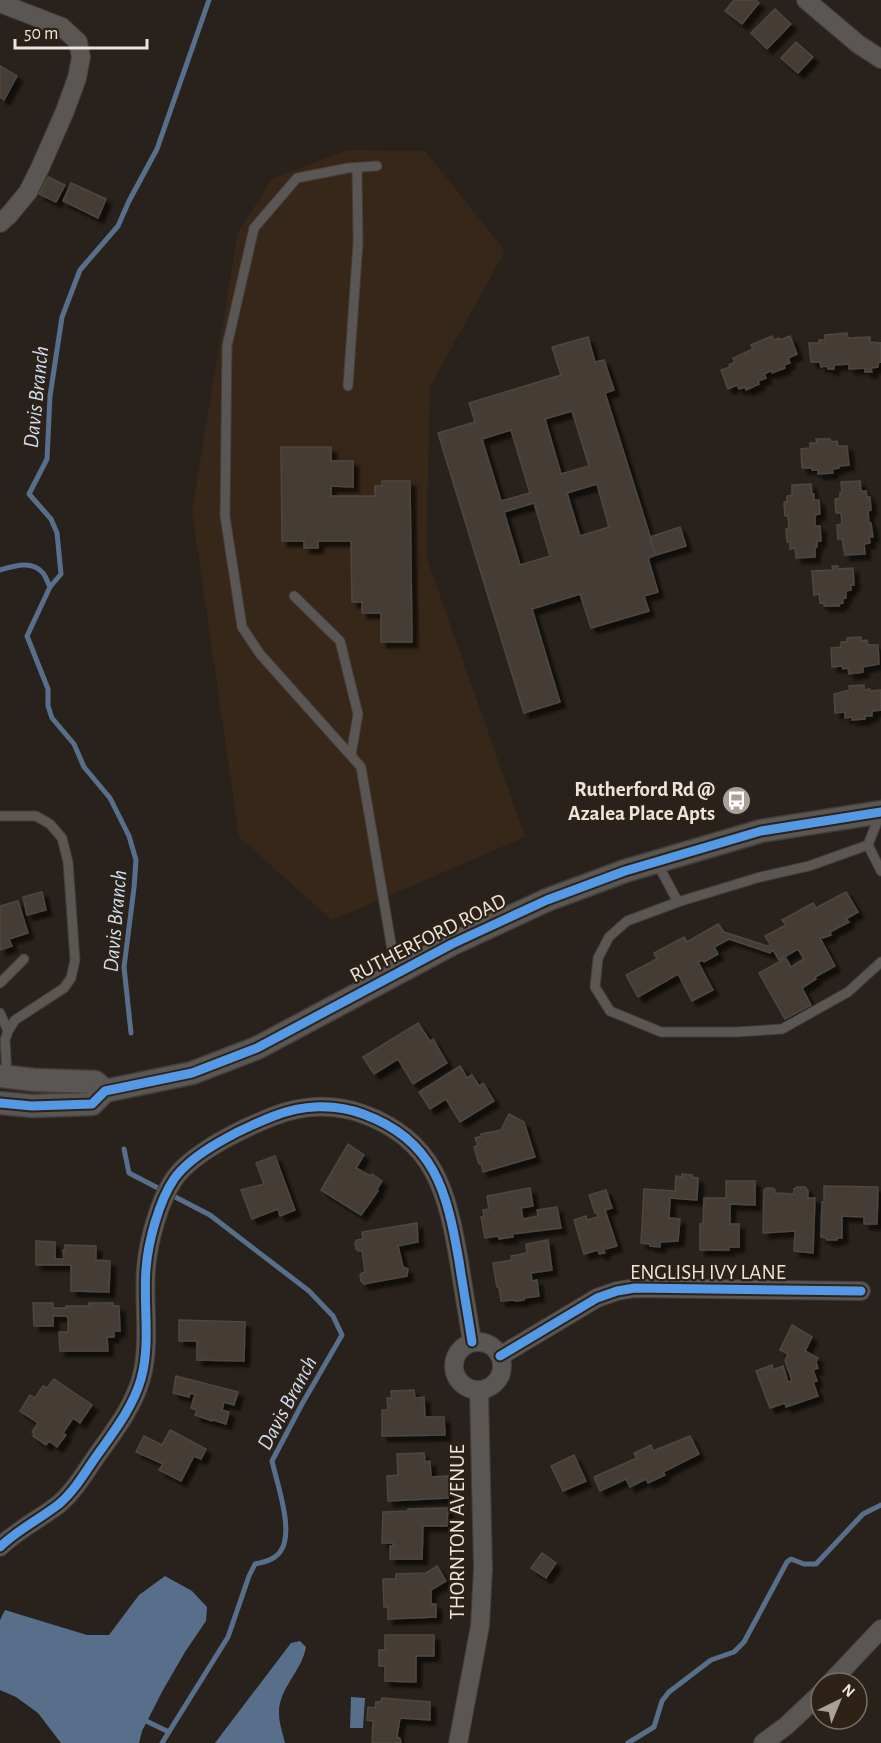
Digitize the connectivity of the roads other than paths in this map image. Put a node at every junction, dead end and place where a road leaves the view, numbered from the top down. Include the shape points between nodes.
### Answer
1 (806, 0) edge
2 (0, 3) edge
3 (881, 59) edge
4 (377, 166) dead end
5 (357, 168) junction
6 (0, 223) edge
7 (348, 386) dead end
8 (294, 596) dead end
9 (351, 756) junction
10 (881, 812) edge
11 (0, 816) edge
12 (868, 845) junction
13 (656, 861) junction
14 (881, 872) edge
15 (678, 902) junction
16 (24, 959) dead end
17 (881, 962) edge
18 (396, 973) junction
19 (0, 983) edge
20 (0, 1013) edge
21 (8, 1031) junction
22 (3, 1076) edge
23 (105, 1091) junction
24 (0, 1103) edge
25 (861, 1291) dead end
26 (472, 1342) junction
27 (500, 1356) junction
28 (479, 1391) junction
29 (0, 1547) edge
30 (881, 1629) edge
31 (841, 1671) edge
32 (809, 1704) edge
33 (458, 1743) edge
34 (763, 1743) edge

1 - 3 street
2 - 6 street via 62,27 78,42 81,57 78,78 40,168 28,192
4 - 5 lane
5 - 7 lane via 358,243
5 - 9 lane via 297,178 254,228 227,346 225,516 242,627 260,654
8 - 9 lane via 340,641 358,714
9 - 18 lane via 361,767
10 - 12 lane
10 - 13 street, RUTHERFORD ROAD via 761,831
11 - 21 lane via 36,816 62,838 68,862 75,960 64,988 15,1020
12 - 14 lane
12 - 15 lane via 809,866
13 - 15 lane
13 - 18 street, RUTHERFORD ROAD via 547,900
15 - 17 lane via 627,921 609,937 598,958 595,987 610,1011 661,1032 782,1029 848,992
16 - 19 lane
18 - 23 street, RUTHERFORD ROAD via 278,1038 225,1061 192,1073
20 - 21 lane
21 - 22 lane
22 - 23 street via 95,1082
23 - 24 street, RUTHERFORD ROAD via 92,1104
25 - 27 street, ENGLISH IVY LANE via 617,1291 597,1298
26 - 27 street via 489,1344
26 - 28 street via 459,1351 454,1373 464,1386
26 - 29 street via 453,1228 441,1186 421,1152 399,1132 357,1112 337,1107 287,1111 198,1155 172,1183 155,1221 146,1268 146,1341 141,1377 132,1403 75,1488
27 - 28 street via 500,1376 492,1386
28 - 33 street, THORNTON AVENUE via 483,1581 480,1626
30 - 31 street
32 - 34 street

